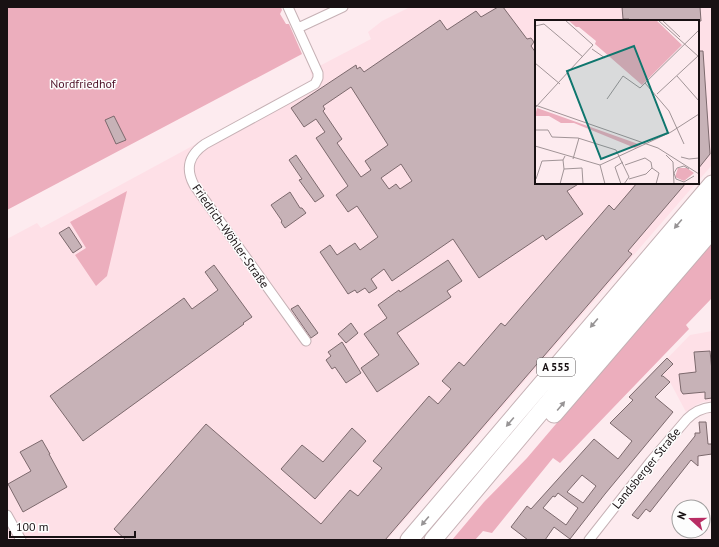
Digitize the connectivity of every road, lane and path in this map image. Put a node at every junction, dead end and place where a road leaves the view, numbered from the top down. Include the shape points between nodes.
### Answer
1 (288, 7) edge
2 (343, 7) edge
3 (298, 28) junction
4 (710, 193) edge
5 (712, 222) edge
6 (712, 230) edge
7 (306, 341) dead end
8 (569, 378) junction
9 (712, 407) edge
10 (7, 515) edge
11 (21, 540) edge
12 (409, 540) edge
13 (433, 540) edge
14 (443, 540) edge
15 (589, 540) edge

1 - 3 street, Friedrich-Wöhler-Straße
2 - 3 street
3 - 7 street, Friedrich-Wöhler-Straße via 318,73 315,84 205,144 196,150 189,166 194,185
4 - 8 highway, A 555
4 -> 12 highway, A 555
5 - 8 highway via 643,296 581,369
14 -> 6 highway
8 - 13 highway, A 555
9 - 15 street, Landsberger Straße via 694,413 687,419
10 - 11 street

